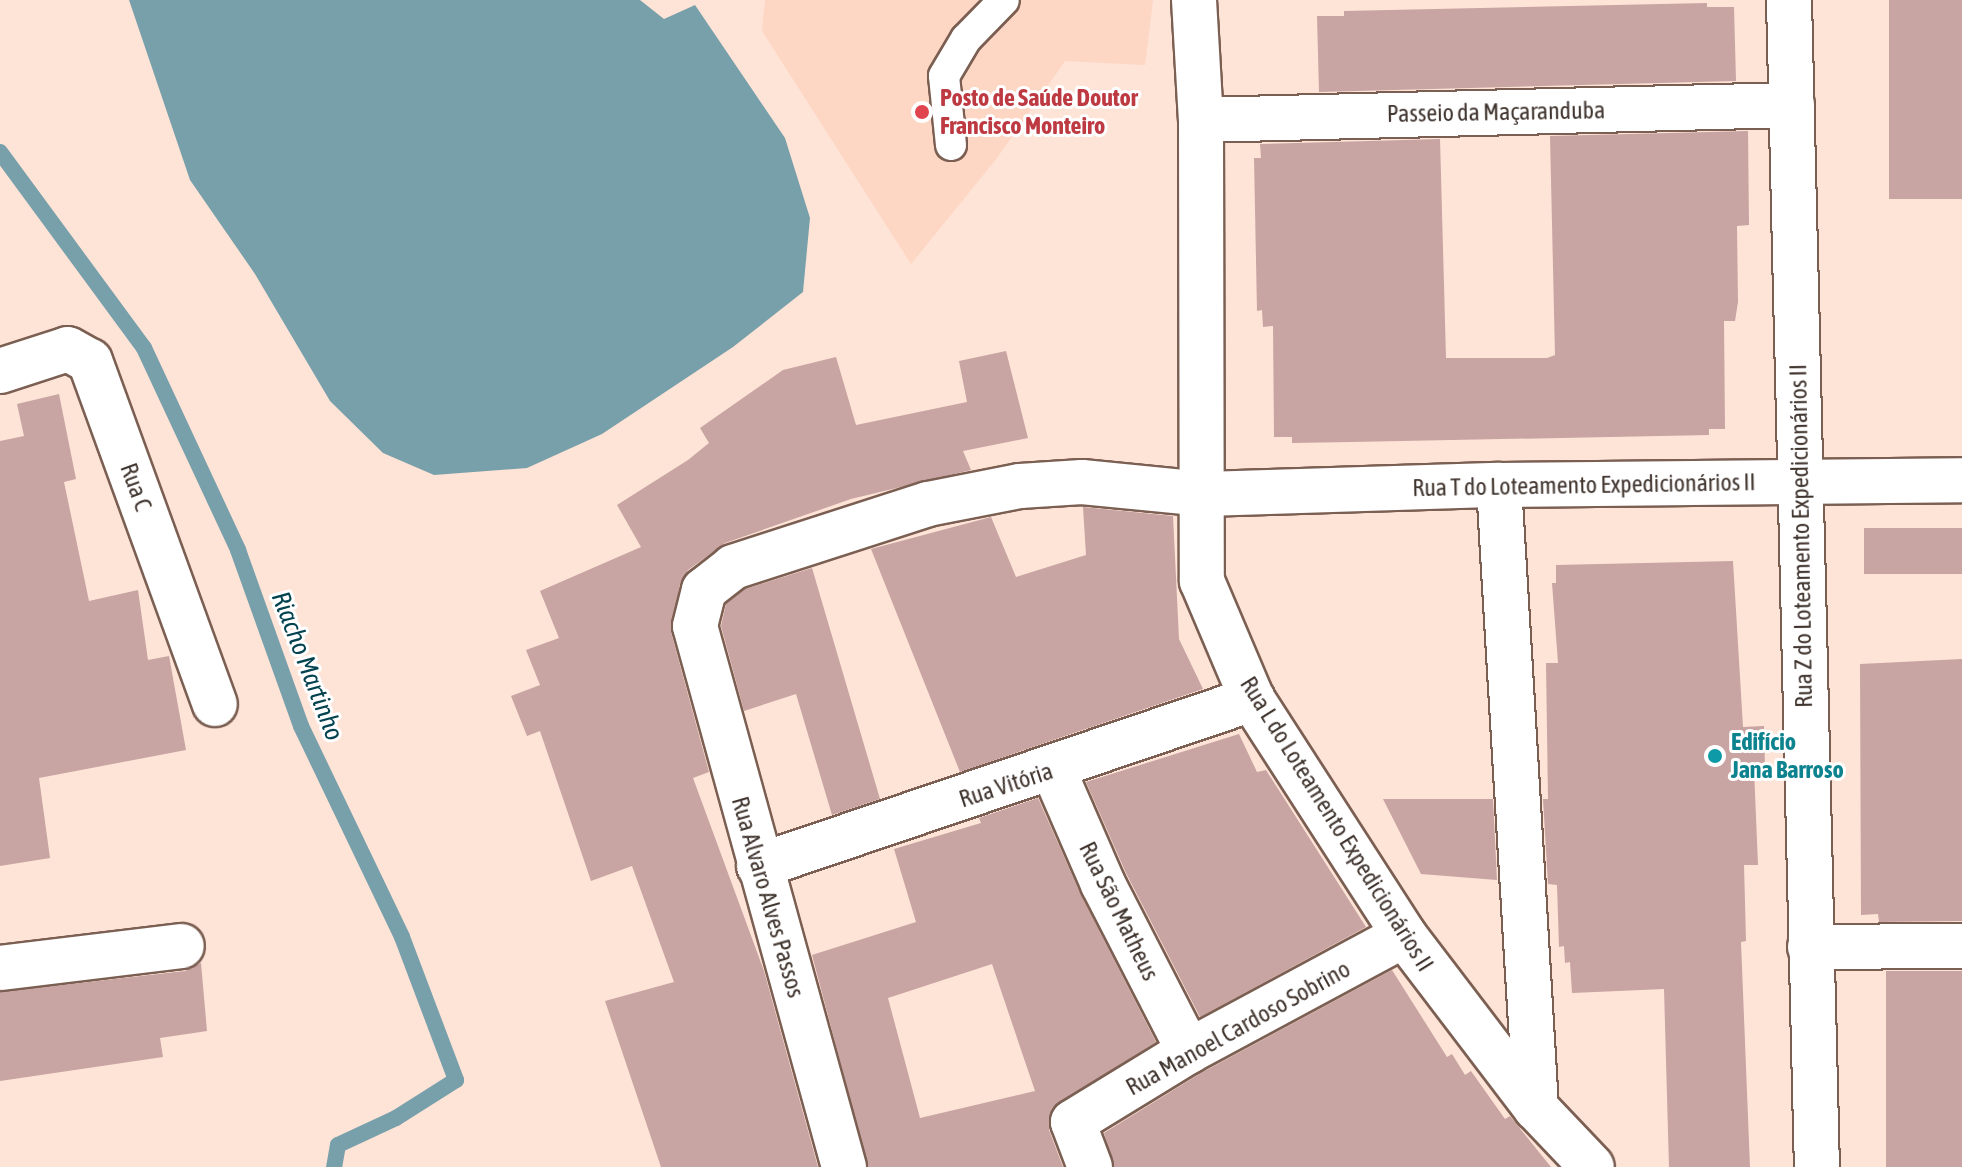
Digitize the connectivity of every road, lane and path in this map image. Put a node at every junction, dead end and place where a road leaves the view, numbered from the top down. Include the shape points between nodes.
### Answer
1 (1004, 0) edge
2 (1194, 0) edge
3 (1789, 0) edge
4 (1792, 105) junction
5 (1201, 120) junction
6 (951, 145) dead end
7 (0, 371) edge
8 (1962, 480) edge
9 (1801, 482) junction
10 (1499, 485) junction
11 (1205, 494) junction
12 (695, 626) joint
13 (1252, 699) junction
14 (215, 704) dead end
15 (1053, 769) junction
16 (759, 866) junction
17 (1404, 935) junction
18 (182, 946) dead end
19 (1962, 946) edge
20 (1810, 947) junction
21 (0, 968) edge
22 (1189, 1051) junction
23 (1536, 1108) junction
24 (844, 1167) edge
25 (1090, 1167) edge
26 (1592, 1167) edge
27 (1817, 1167) edge

1 - 6 lane via 966,39 944,76
2 - 5 street, Rua L do Loteamento Expedicionários II
3 - 4 street, Rua Z do Loteamento Expedicionários II
4 - 5 street, Passeio da Maçaranduba
4 - 9 street, Rua Z do Loteamento Expedicionários II
5 - 11 street, Rua L do Loteamento Expedicionários II
7 - 14 street, Rua C via 68,349 90,361
8 - 9 street, Rua T do Loteamento Expedicionários II
9 - 10 street, Rua T do Loteamento Expedicionários II
9 - 20 street, Rua Z do Loteamento Expedicionários II
10 - 11 street, Rua T do Loteamento Expedicionários II
10 - 23 street
11 - 12 street, Rua T do Loteamento Expedicionários II via 1082,482 974,491 733,567 704,590
11 - 13 street, Rua L do Loteamento Expedicionários II via 1202,581
12 - 16 street, Rua Alvaro Alves Passos
13 - 15 street, Rua Vitória
13 - 17 street, Rua L do Loteamento Expedicionários II
15 - 16 street, Rua Vitória
15 - 22 street, Rua São Matheus via 1103,884
16 - 24 street, Rua Alvaro Alves Passos
17 - 22 street, Rua Manoel Cardoso Sobrino
17 - 23 street, Rua L do Loteamento Expedicionários II
18 - 21 street
19 - 20 street
20 - 27 street, Rua Z do Loteamento Expedicionários II
22 - 25 street, Rua Manoel Cardoso Sobrino via 1073,1122
23 - 26 street, Rua L do Loteamento Expedicionários II

